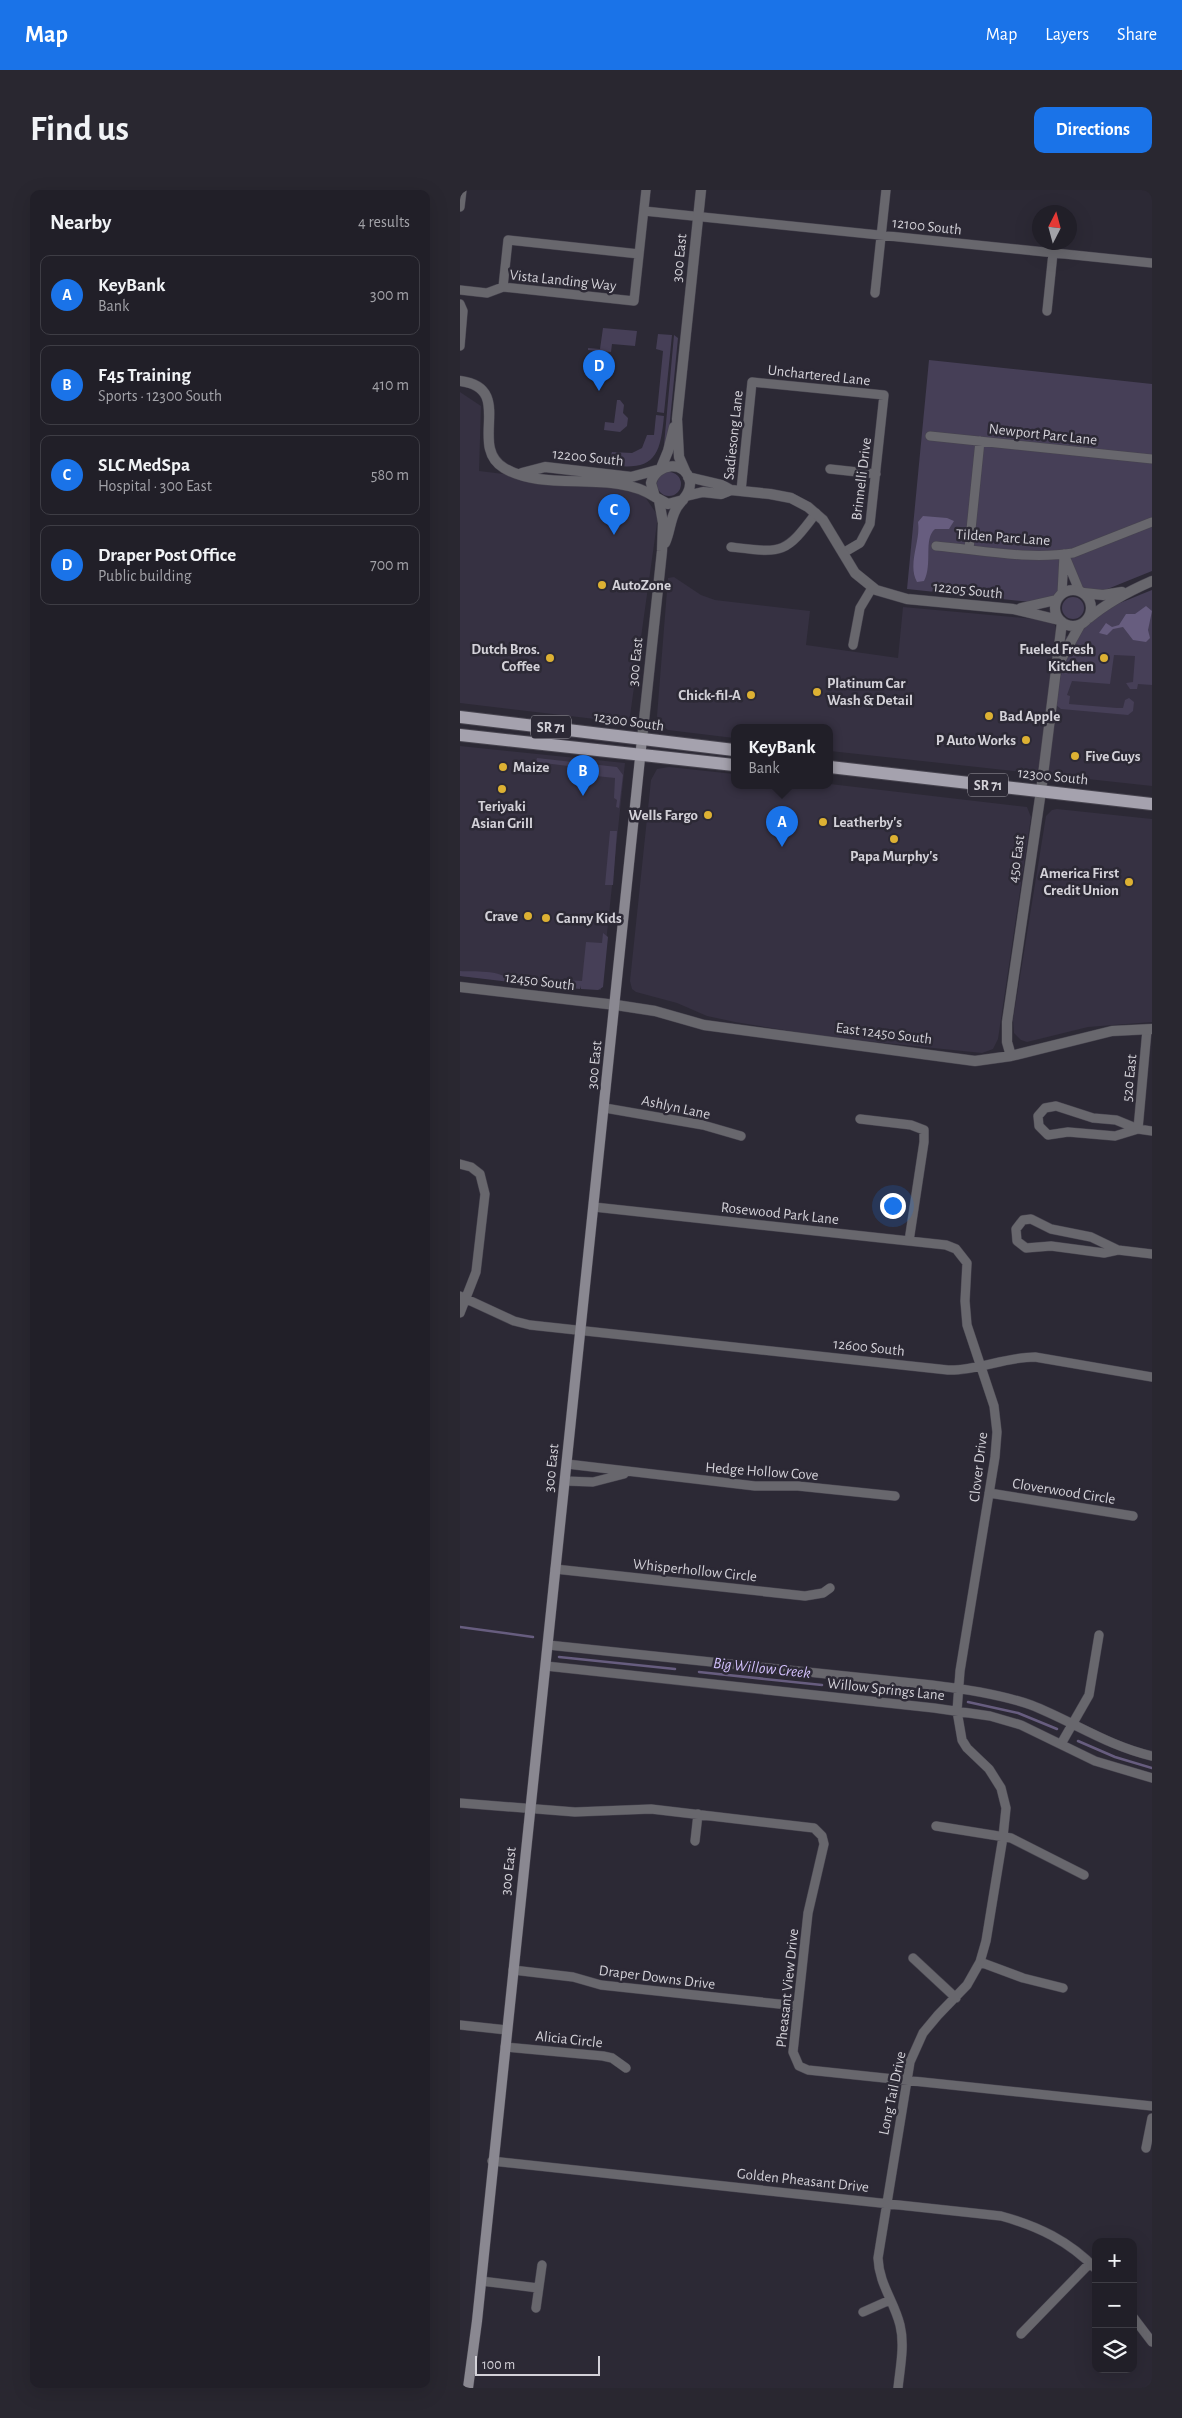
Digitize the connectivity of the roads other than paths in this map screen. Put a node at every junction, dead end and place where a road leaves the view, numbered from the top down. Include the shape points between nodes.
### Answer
1 (462, 190) edge
2 (646, 190) edge
3 (701, 190) edge
4 (886, 190) edge
5 (460, 207) edge
6 (644, 210) junction
7 (698, 216) junction
8 (881, 235) junction
9 (1053, 253) junction
10 (639, 254) junction
11 (1152, 263) edge
12 (503, 287) junction
13 (460, 290) edge
14 (875, 293) dead end
15 (460, 304) edge
16 (1047, 311) dead end
17 (460, 346) edge
18 (460, 381) edge
19 (752, 382) joint
20 (884, 396) joint
21 (677, 420) junction
22 (930, 436) dead end
23 (980, 441) junction
24 (1152, 459) edge
25 (659, 469) junction
26 (830, 469) dead end
27 (515, 473) junction
28 (876, 474) junction
29 (687, 475) junction
30 (736, 490) junction
31 (684, 498) junction
32 (657, 499) junction
33 (816, 513) junction
34 (1152, 522) edge
35 (936, 546) dead end
36 (731, 547) dead end
37 (968, 549) junction
38 (662, 551) junction
39 (843, 553) junction
40 (1064, 554) junction
41 (1152, 581) edge
42 (872, 588) junction
43 (1130, 590) junction
44 (1082, 592) junction
45 (1059, 596) junction
46 (1013, 610) junction
47 (1060, 621) junction
48 (1084, 622) junction
49 (853, 645) dead end
50 (1057, 667) junction
51 (460, 717) edge
52 (460, 735) edge
53 (642, 739) junction
54 (731, 750) edge
55 (641, 756) junction
56 (731, 765) edge
57 (833, 768) edge
58 (1041, 791) junction
59 (1152, 804) edge
60 (460, 987) edge
61 (616, 1005) junction
62 (1150, 1030) edge
63 (1011, 1056) junction
64 (605, 1108) junction
65 (860, 1119) dead end
66 (1138, 1128) junction
67 (1152, 1131) edge
68 (741, 1136) dead end
69 (460, 1164) edge
70 (594, 1207) junction
71 (909, 1241) junction
72 (1118, 1250) junction
73 (961, 1253) joint
74 (1152, 1254) edge
75 (463, 1298) edge
76 (460, 1313) edge
77 (581, 1331) junction
78 (980, 1366) junction
79 (1152, 1377) edge
80 (567, 1464) junction
81 (627, 1473) junction
82 (565, 1481) junction
83 (989, 1493) junction
84 (895, 1496) dead end
85 (1133, 1516) dead end
86 (555, 1569) junction
87 (830, 1588) dead end
88 (1099, 1635) dead end
89 (548, 1645) junction
90 (546, 1666) junction
91 (959, 1689) junction
92 (957, 1711) junction
93 (1072, 1725) junction
94 (1062, 1744) junction
95 (1152, 1756) edge
96 (1152, 1778) edge
97 (460, 1803) edge
98 (530, 1809) junction
99 (698, 1814) junction
100 (936, 1826) dead end
101 (1003, 1837) junction
102 (695, 1841) dead end
103 (1084, 1875) dead end
104 (914, 1958) dead end
105 (980, 1962) junction
106 (513, 1970) junction
107 (1063, 1988) dead end
108 (956, 1998) junction
109 (798, 2006) junction
110 (460, 2025) edge
111 (507, 2030) junction
112 (505, 2046) junction
113 (626, 2068) dead end
114 (906, 2080) junction
115 (1152, 2106) edge
116 (1152, 2118) edge
117 (1146, 2148) dead end
118 (492, 2161) junction
119 (886, 2202) junction
120 (1092, 2265) edge
121 (542, 2266) dead end
122 (1092, 2267) edge
123 (481, 2281) junction
124 (538, 2288) junction
125 (890, 2300) junction
126 (536, 2308) dead end
127 (863, 2312) dead end
128 (1137, 2322) edge
129 (1022, 2334) dead end
130 (1152, 2342) edge
131 (468, 2388) edge
132 (898, 2388) edge

1 - 5 street
2 - 6 street
3 - 7 street, 300 East
4 - 8 street
6 - 7 street, 12100 South
6 - 10 street
7 - 8 street, 12100 South
7 - 21 street, 300 East
8 - 9 street, 12100 South
8 - 14 street
9 - 11 street, 12100 South
9 - 16 street
10 - 12 street via 508,240
10 - 12 street, Vista Landing Way via 634,301
12 - 13 street, Vista Landing Way via 487,293
15 - 17 street via 463,311
18 - 27 street, 12200 South via 474,384 483,391 489,405 490,451 498,464
19 - 20 street, Unchartered Lane
19 - 30 street, Sadiesong Lane
20 - 28 street, Brinnelli Drive
21 - 25 street, 300 East via 668,452
21 - 29 street, 300 East via 679,453
22 - 23 street, Newport Parc Lane
23 - 24 street, Newport Parc Lane
23 - 37 street
25 - 27 street, 12200 South via 631,477 545,467
25 - 29 street via 674,466
25 - 32 street via 651,483
26 - 28 street
27 - 32 street, 12200 South via 627,485
28 - 39 street, Brinnelli Drive via 869,529 860,543
29 - 30 street
29 - 31 street via 690,487
30 - 31 street via 721,494 703,492
30 - 33 street via 791,498
31 - 32 street via 674,504
31 - 38 street, 300 East via 674,514
32 - 38 street, 300 East via 663,523
33 - 36 street via 795,540 784,548 769,551
33 - 39 street via 831,530
34 - 40 street, Tilden Parc Lane
35 - 37 street, Tilden Parc Lane
37 - 40 street, Tilden Parc Lane via 1038,556
38 - 53 street, 300 East
39 - 42 street via 855,573
40 - 44 street
40 - 45 street
41 - 43 street
42 - 46 street, 12205 South via 920,600
42 - 49 street via 860,608
43 - 44 street via 1103,596
43 - 48 street
44 - 45 street via 1069,589
44 - 48 street via 1092,607
45 - 46 street, 12205 South via 1036,606
45 - 47 street via 1055,611
46 - 47 street, 12205 South
47 - 48 street via 1071,626
47 - 50 street, 450 East
48 - 50 street, 450 East
50 - 58 street, 450 East
51 - 53 main road, 12300 South / SR 71
52 - 55 main road, SR 71
53 - 54 main road, 12300 South / SR 71
53 - 55 main road, 300 East
55 - 56 main road, SR 71
55 - 61 main road, 300 East
57 - 58 main road, 12300 South / SR 71
58 - 59 main road, 12300 South / SR 71
58 - 63 street, 450 East via 1007,1022
60 - 61 street, 12450 South
61 - 63 street, East 12450 South via 655,1011 704,1025 975,1061
61 - 64 main road, 300 East
62 - 63 street, East 12450 South via 1112,1031
62 - 66 street, 520 East
64 - 68 street, Ashlyn Lane via 703,1125
64 - 70 main road, 300 East
65 - 71 street via 911,1125 924,1130
66 - 66 street via 1115,1136 1068,1132 1048,1135 1039,1126 1038,1116 1045,1108 1056,1106
66 - 67 street
69 - 75 street via 480,1174 485,1194 476,1272
70 - 71 street, Rosewood Park Lane
70 - 77 main road, 300 East
71 - 73 street, Rosewood Park Lane via 951,1246
72 - 72 street via 1104,1253 1051,1246 1026,1248 1017,1241 1016,1229 1020,1222 1031,1219 1051,1229 1091,1237
72 - 74 street
73 - 78 street, Clover Drive via 968,1269 967,1325
75 - 76 street
75 - 77 street, 12600 South via 522,1324
77 - 78 street, 12600 South via 948,1370
77 - 80 main road, 300 East
78 - 79 street, 12600 South via 1034,1357
78 - 83 street, Clover Drive via 996,1420
80 - 81 street, Hedge Hollow Cove
80 - 82 main road, 300 East
81 - 82 street, Hedge Hollow Cove via 593,1482
81 - 84 street, Hedge Hollow Cove
82 - 86 main road, 300 East
83 - 85 street, Cloverwood Circle
83 - 91 street, Clover Drive
86 - 87 street, Whisperhollow Circle via 805,1596 823,1593
86 - 89 main road, 300 East
88 - 93 street via 1090,1690
89 - 90 main road, 300 East
89 - 91 street, Willow Springs Lane
90 - 92 street, Willow Springs Lane
90 - 98 main road, 300 East
91 - 92 street, Long Tail Drive
91 - 93 street, Willow Springs Lane via 1029,1705
92 - 94 street, Willow Springs Lane via 1021,1725
92 - 101 street, Long Tail Drive via 962,1740 1002,1788 1006,1808
93 - 94 street
93 - 95 street, Willow Springs Lane via 1106,1741
94 - 96 street, Willow Springs Lane via 1115,1768
97 - 98 street, Pheasant View Drive
98 - 99 street, Pheasant View Drive via 585,1812 642,1808
98 - 106 main road, 300 East
99 - 102 street
99 - 109 street, Pheasant View Drive via 806,1825 822,1836 823,1848 808,1913
100 - 101 street
101 - 103 street via 1024,1844
101 - 105 street, Long Tail Drive
104 - 108 street
105 - 107 street
105 - 108 street, Long Tail Drive
106 - 109 street, Draper Downs Drive via 573,1977 601,1985
106 - 111 main road, 300 East
108 - 114 street, Long Tail Drive via 923,2034 914,2051
109 - 114 street, Pheasant View Drive via 793,2052 795,2061 802,2068
110 - 111 street
111 - 112 main road, 300 East
112 - 113 street, Alicia Circle via 603,2056 620,2062
112 - 118 main road, 300 East
114 - 115 street, Pheasant View Drive
114 - 119 street, Long Tail Drive
116 - 117 street
118 - 119 street, Golden Pheasant Drive
118 - 123 main road, 300 East
119 - 120 street, Golden Pheasant Drive via 1021,2221 1056,2236
119 - 125 street, Long Tail Drive via 878,2267
121 - 124 street
122 - 129 street
123 - 124 street
123 - 131 main road, 300 East
124 - 126 street
125 - 127 street
125 - 132 street, Long Tail Drive via 902,2334
128 - 130 street

